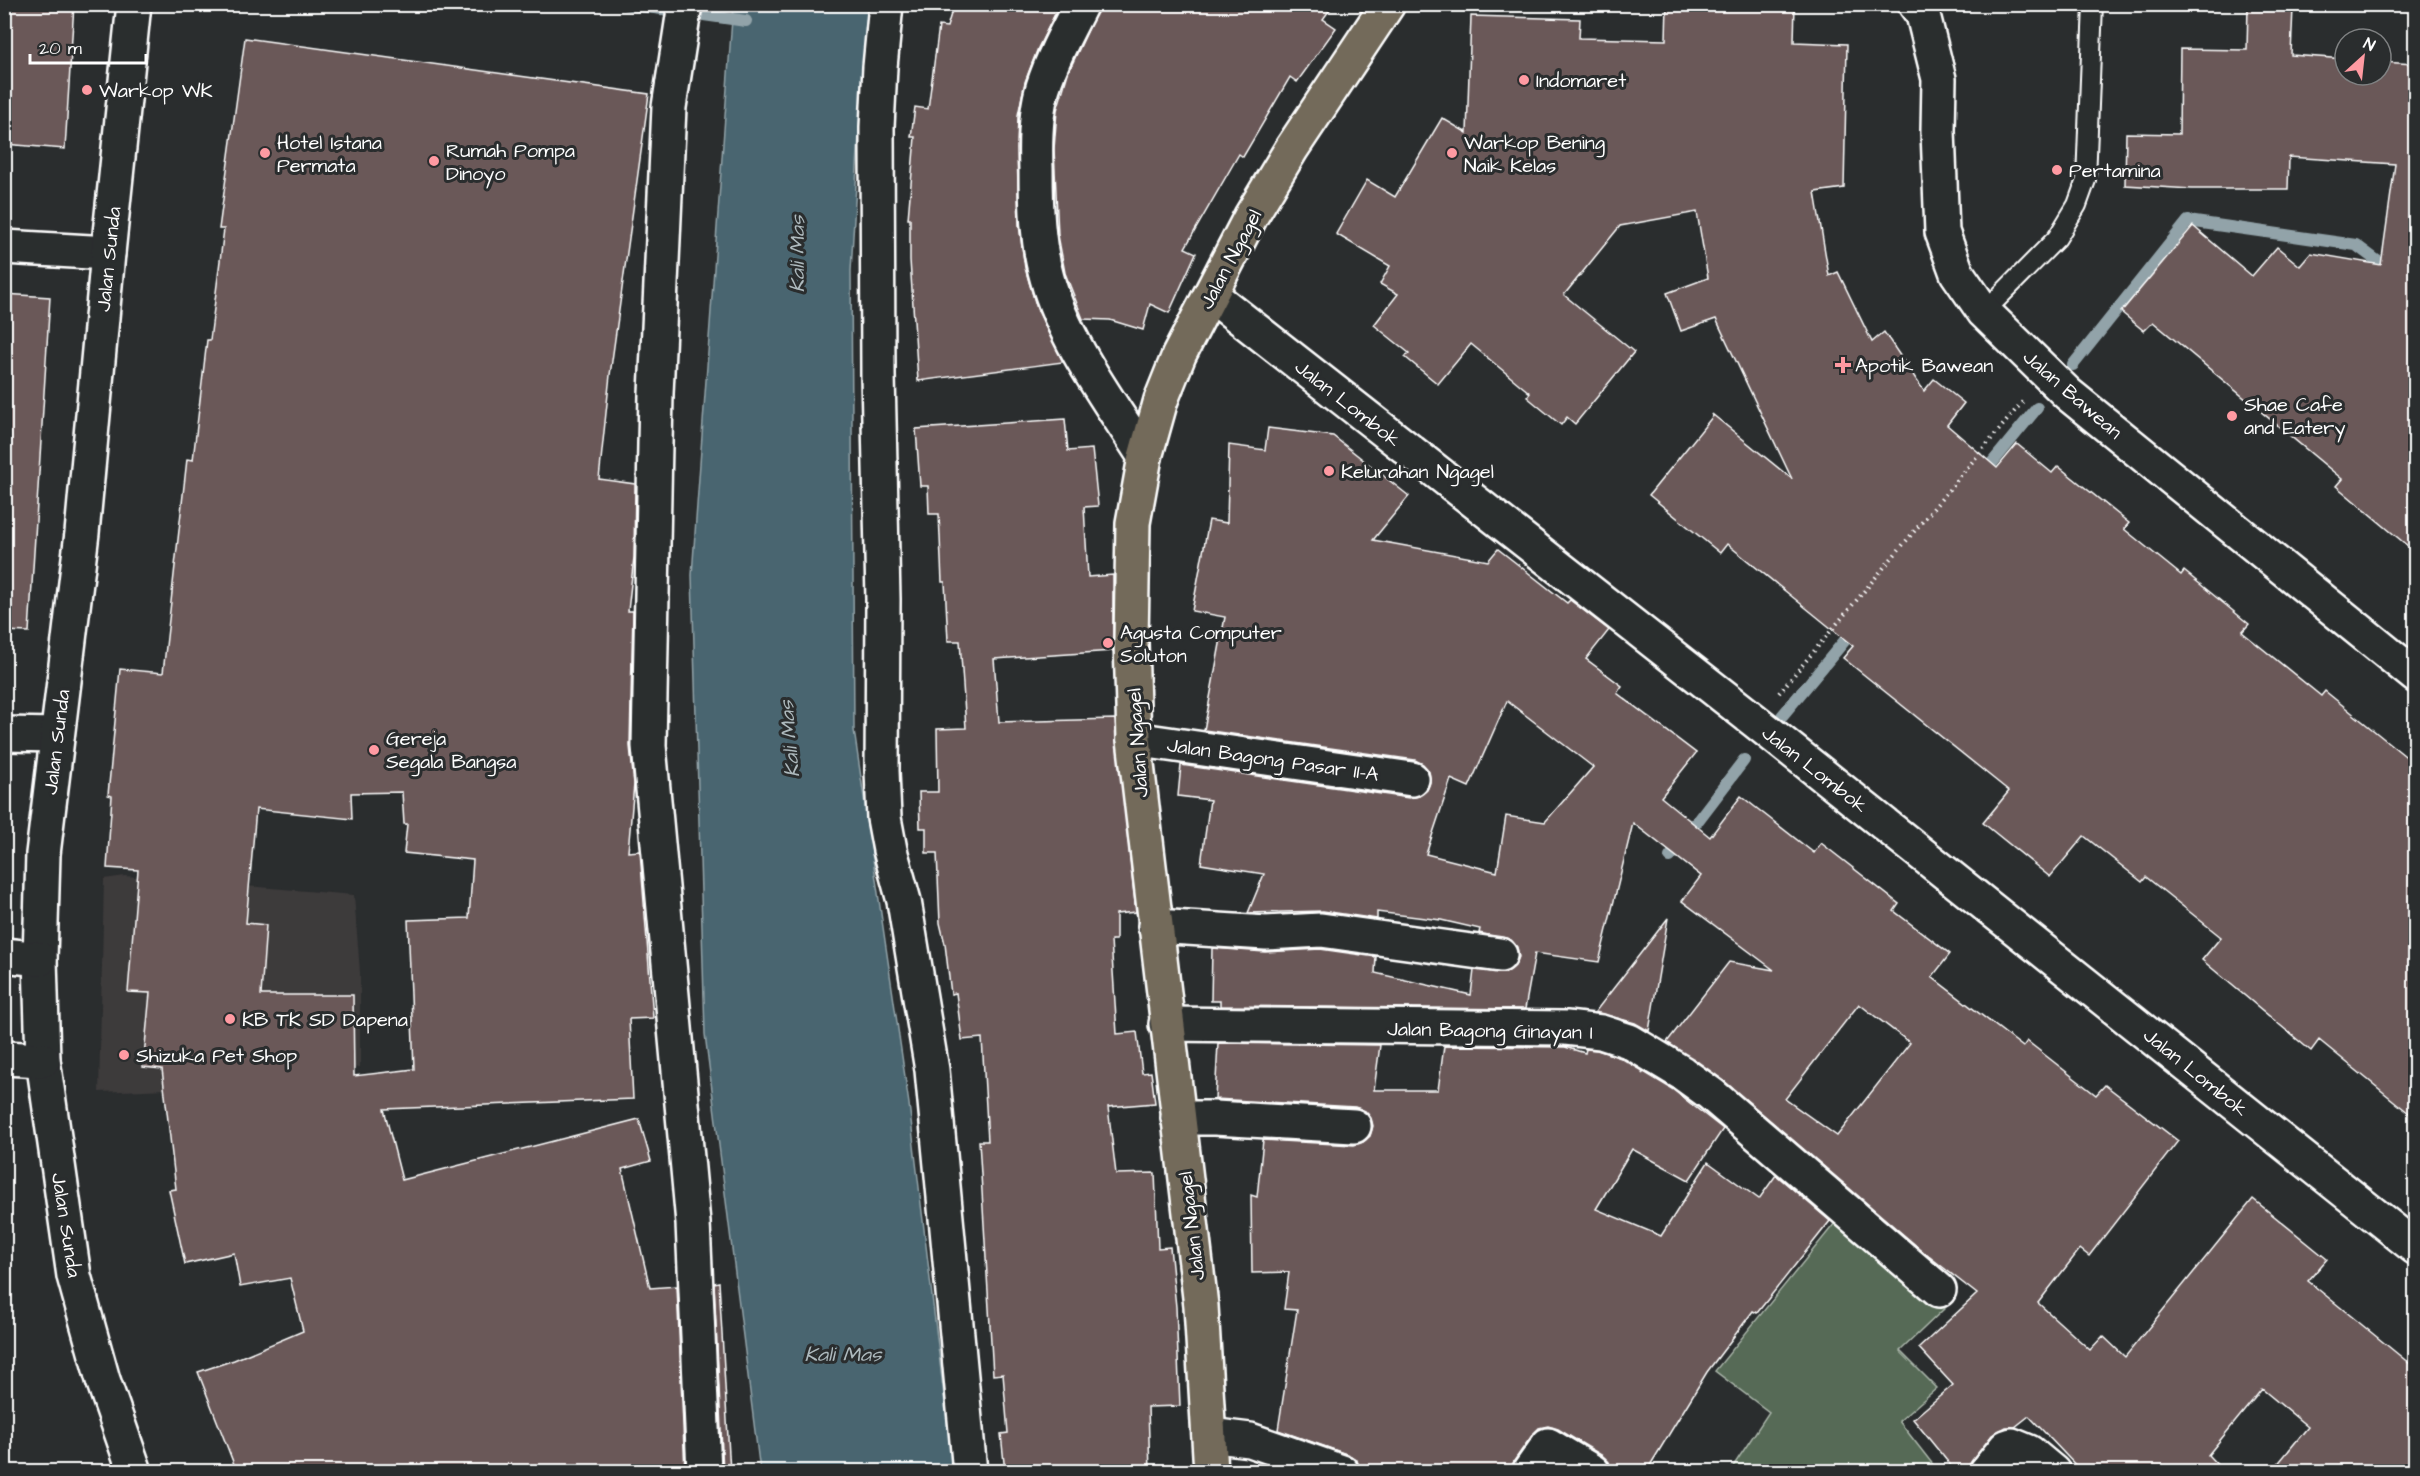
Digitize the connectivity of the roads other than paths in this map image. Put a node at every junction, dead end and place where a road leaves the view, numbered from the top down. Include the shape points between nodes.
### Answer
1 (685, 4) edge
2 (886, 4) edge
3 (1081, 4) edge
4 (1388, 4) edge
5 (1915, 4) edge
6 (2093, 4) edge
7 (134, 10) edge
8 (4, 247) edge
9 (108, 253) junction
10 (1211, 295) junction
11 (1984, 312) junction
12 (1144, 458) junction
13 (2415, 676) edge
14 (4, 734) edge
15 (57, 735) junction
16 (1134, 739) junction
17 (1412, 779) dead end
18 (1155, 926) junction
19 (4, 955) edge
20 (1500, 955) dead end
21 (40, 959) junction
22 (1166, 1024) junction
23 (4, 1058) edge
24 (43, 1060) junction
25 (1178, 1118) junction
26 (1354, 1126) dead end
27 (2415, 1248) edge
28 (1939, 1290) dead end
29 (1209, 1435) junction
30 (135, 1472) edge
31 (704, 1472) edge
32 (970, 1472) edge
33 (1211, 1472) edge
34 (1342, 1472) edge
35 (1529, 1472) edge
36 (1593, 1472) edge
37 (1986, 1472) edge
38 (2053, 1472) edge

1 - 31 street via 669,107 656,394 649,746 693,1223
2 - 32 street via 877,127 884,818 904,901 932,1070
3 - 12 street via 1047,78 1039,109 1035,146 1042,254 1047,279 1067,330
4 - 10 highway, Jalan Ngagel via 1292,148 1251,216
5 - 11 street, Jalan Bawean via 1923,15 1939,80 1942,232 1957,273
6 - 11 lane via 2086,180 2078,205 2057,238
7 - 9 street, Jalan Sunda
8 - 9 street
9 - 15 street, Jalan Sunda via 82,533
10 - 12 highway, Jalan Ngagel via 1179,355
10 - 27 street, Jalan Lombok via 1755,721
11 - 13 street, Jalan Bawean via 2046,375
12 - 16 highway, Jalan Ngagel via 1133,523 1131,579
14 - 15 street
15 - 21 street, Jalan Sunda via 43,854
16 - 17 street, Jalan Bagong Pasar II-A
16 - 18 highway, Jalan Ngagel
18 - 20 street via 1266,933 1321,930
18 - 22 highway, Jalan Ngagel
19 - 21 street
21 - 24 street, Jalan Sunda
22 - 25 highway, Jalan Ngagel
22 - 28 street, Jalan Bagong Ginayan I via 1566,1028 1601,1032 1629,1041 1711,1094
23 - 24 street
24 - 30 street, Jalan Sunda via 75,1276 103,1380
25 - 26 street
25 - 29 highway, Jalan Ngagel via 1200,1306
29 - 33 highway, Jalan Ngagel
29 - 34 street via 1250,1440
35 - 36 street via 1548,1445
37 - 38 street via 2012,1445 2029,1452

